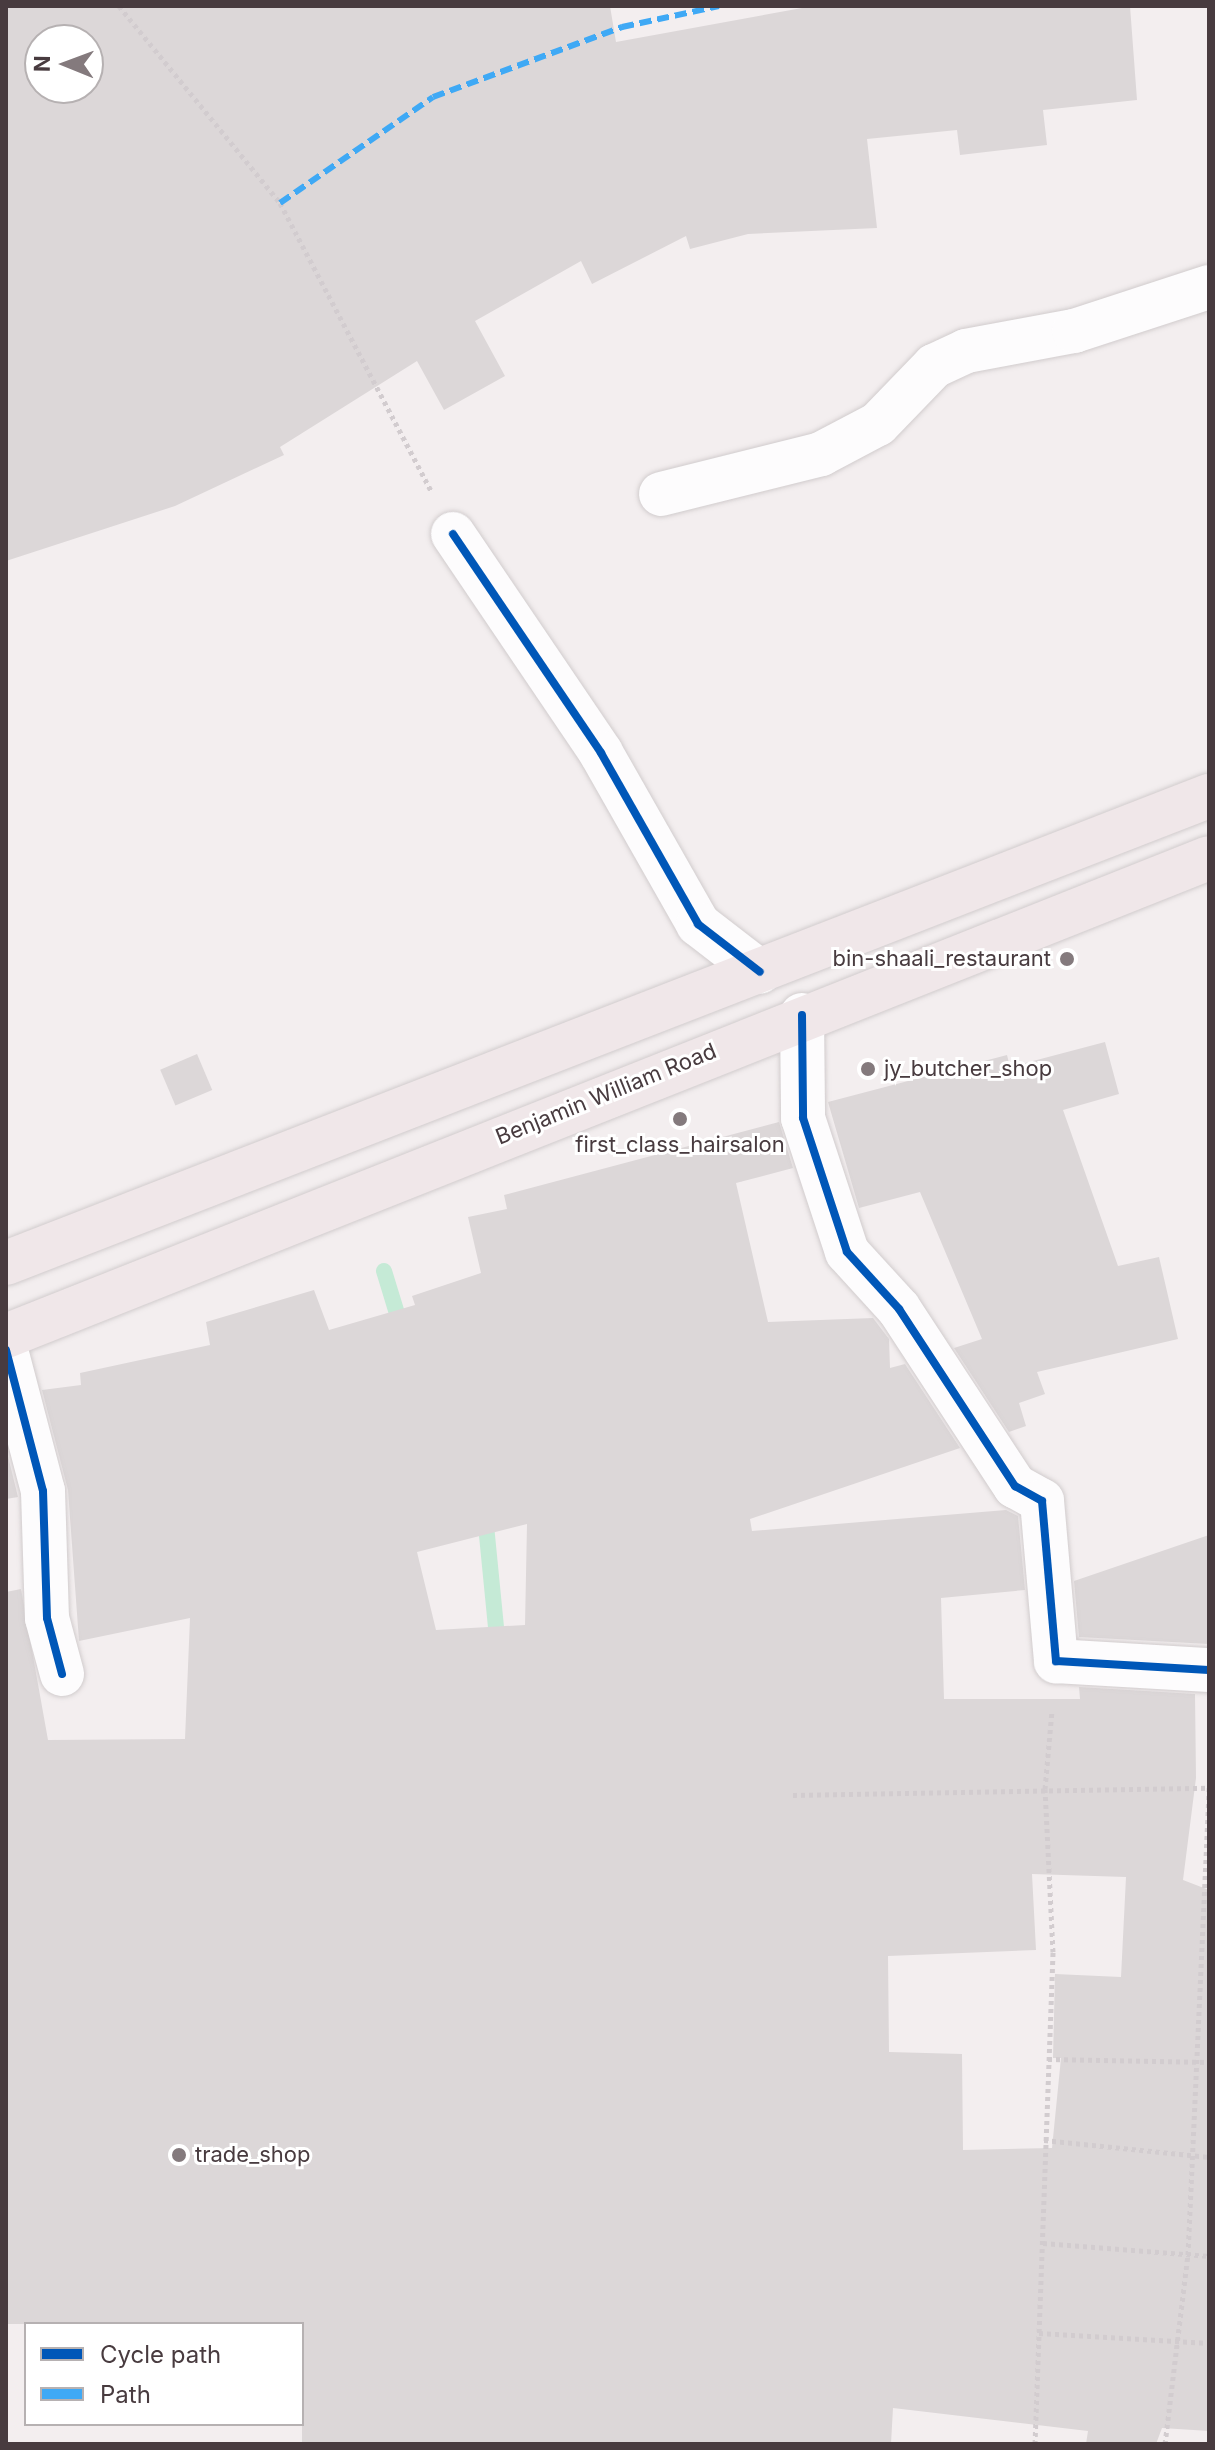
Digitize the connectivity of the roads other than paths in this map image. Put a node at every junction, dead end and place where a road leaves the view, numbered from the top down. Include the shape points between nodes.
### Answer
1 (1209, 287) edge
2 (661, 494) dead end
3 (453, 534) road end
4 (1209, 796) edge
5 (1209, 858) edge
6 (760, 972) junction
7 (802, 1015) junction
8 (6, 1263) edge
9 (6, 1336) edge
10 (6, 1350) edge
11 (1209, 1670) edge
12 (62, 1674) dead end

1 - 2 street via 1074,331 966,351 934,366 878,424 821,454
3 - 6 street via 601,753 698,924
4 - 6 main road
5 - 7 main road, Benjamin William Road
6 - 8 main road
7 - 9 main road, Benjamin William Road
7 - 11 street via 803,1118 847,1252 899,1309 1015,1486 1042,1501 1056,1661
10 - 12 street via 43,1491 47,1618

